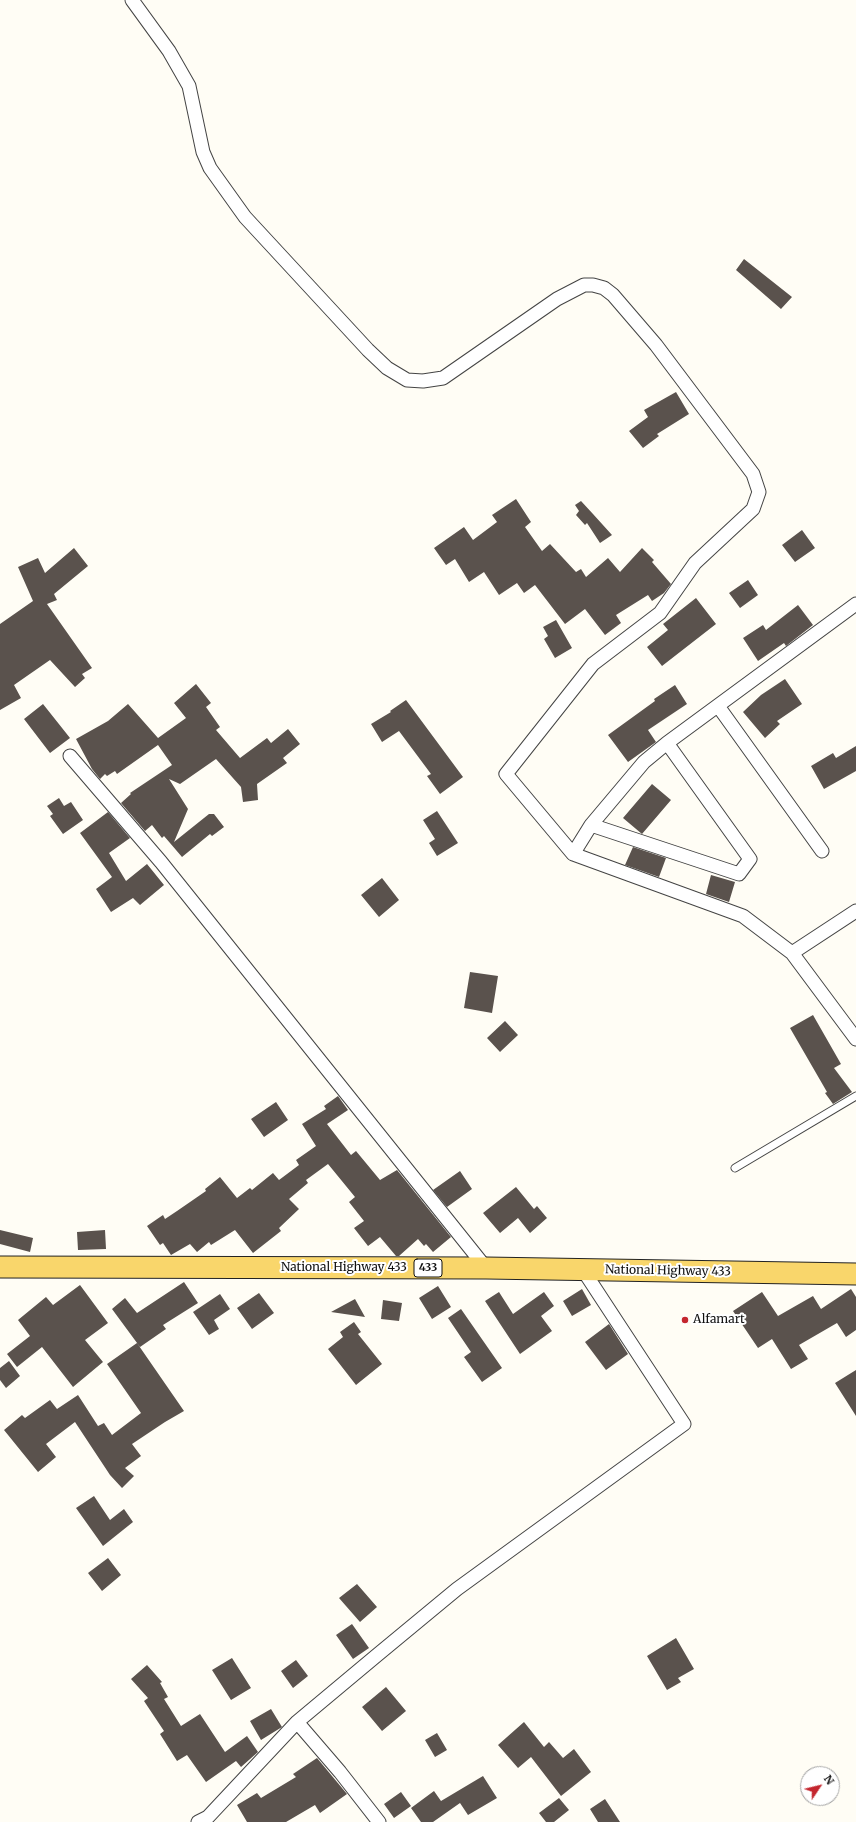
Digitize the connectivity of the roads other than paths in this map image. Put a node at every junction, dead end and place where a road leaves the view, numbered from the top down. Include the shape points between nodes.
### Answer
1 (132, 0) edge
2 (856, 604) edge
3 (718, 706) junction
4 (667, 743) junction
5 (70, 756) dead end
6 (590, 825) junction
7 (822, 851) dead end
8 (573, 854) junction
9 (856, 911) edge
10 (792, 953) junction
11 (856, 1039) edge
12 (856, 1096) edge
13 (735, 1168) dead end
14 (0, 1268) edge
15 (486, 1268) junction
16 (584, 1270) junction
17 (856, 1274) edge
18 (297, 1722) junction
19 (198, 1822) edge
20 (379, 1822) edge

1 - 8 street via 169,51 190,86 203,152 215,174 245,217 387,368 406,380 443,378 557,299 584,285 604,288 656,345 753,474 759,492 753,509 695,562 660,613 592,664 506,774
2 - 3 street
3 - 4 street
3 - 7 street
4 - 6 street via 644,762
4 - 6 street via 750,859 739,874
5 - 15 street via 161,862
6 - 8 street
8 - 10 street via 744,916
9 - 10 street
10 - 11 street
12 - 13 lane
14 - 15 main road, National Highway 433 / 433
15 - 16 main road, National Highway 433 / 433
16 - 17 main road, National Highway 433 / 433
16 - 18 street via 684,1424 458,1589
18 - 19 street via 208,1817
18 - 20 street

